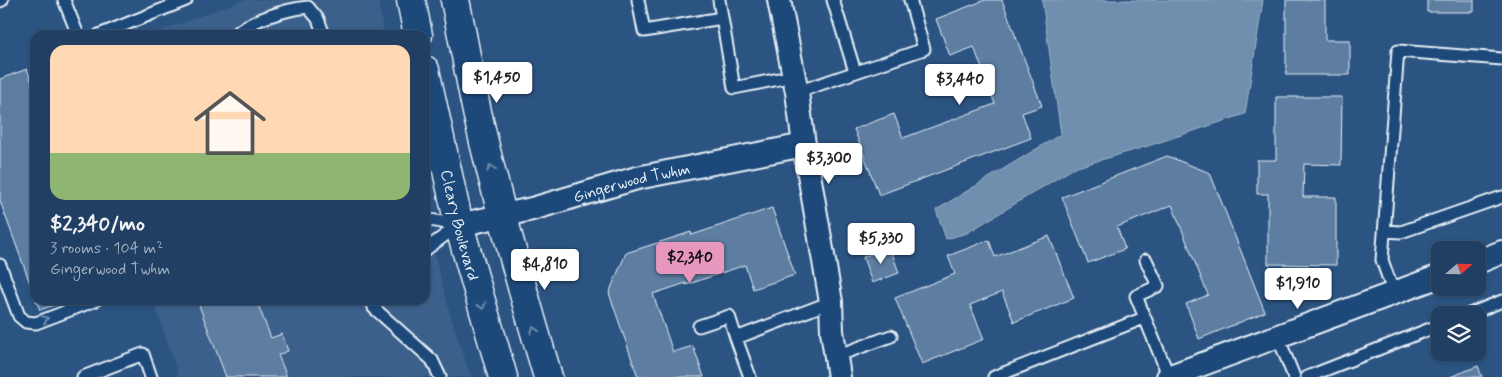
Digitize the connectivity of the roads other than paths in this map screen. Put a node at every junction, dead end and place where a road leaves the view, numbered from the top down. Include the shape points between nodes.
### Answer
1 (64, 0) edge
2 (186, 0) edge
3 (411, 0) edge
4 (455, 0) edge
5 (638, 0) edge
6 (719, 0) edge
7 (779, 0) edge
8 (833, 0) edge
9 (910, 0) edge
10 (722, 18) junction
11 (76, 30) edge
12 (111, 30) edge
13 (240, 30) edge
14 (322, 30) edge
15 (417, 30) edge
16 (1502, 59) edge
17 (854, 72) junction
18 (795, 84) junction
19 (430, 93) edge
20 (804, 145) junction
21 (1502, 197) edge
22 (502, 216) junction
23 (430, 220) edge
24 (459, 225) junction
25 (1385, 231) junction
26 (430, 246) edge
27 (1502, 252) edge
28 (1486, 259) edge
29 (1146, 260) dead end
30 (0, 265) edge
31 (1431, 280) edge
32 (1394, 294) junction
33 (831, 302) junction
34 (1502, 302) edge
35 (83, 305) edge
36 (374, 305) edge
37 (1486, 308) edge
38 (1144, 318) junction
39 (699, 326) dead end
40 (1431, 329) edge
41 (891, 336) dead end
42 (1278, 337) junction
43 (736, 338) junction
44 (838, 367) edge
45 (83, 377) edge
46 (151, 377) edge
47 (440, 377) edge
48 (503, 377) edge
49 (548, 377) edge
50 (750, 377) edge
51 (994, 377) edge
52 (1169, 377) edge
53 (1294, 377) edge
54 (1307, 377) edge

1 - 11 lane
2 - 12 lane
3 - 15 street
22 -> 4 street
5 - 10 lane via 644,31
6 - 10 lane
7 - 18 street
8 - 17 lane
9 - 17 lane via 924,49
10 - 18 lane via 734,88
13 - 14 lane via 292,8 308,6
16 - 25 lane via 1398,50
17 - 18 lane
18 - 20 street
19 - 24 street, Cleary Boulevard
20 - 22 street, Gingerwood Twhm via 637,178
20 - 33 street
21 - 25 lane via 1401,232
22 - 24 street, Gingerwood Twhm
49 -> 22 street
23 - 24 lane
24 - 26 lane
24 -> 48 street, Cleary Boulevard
25 - 32 lane via 1382,260
27 - 28 street
29 - 38 lane via 1158,286 1136,296
30 -> 35 lane via 18,316 26,322 36,323
31 - 32 street
32 - 42 street
33 - 43 lane
33 - 44 street
34 - 37 lane
36 - 47 lane via 432,360
38 - 51 lane
38 - 52 lane
39 - 43 lane via 729,316
40 - 54 lane
41 - 44 lane
42 - 52 street
42 - 53 lane
43 - 50 lane
45 - 46 lane via 143,354

